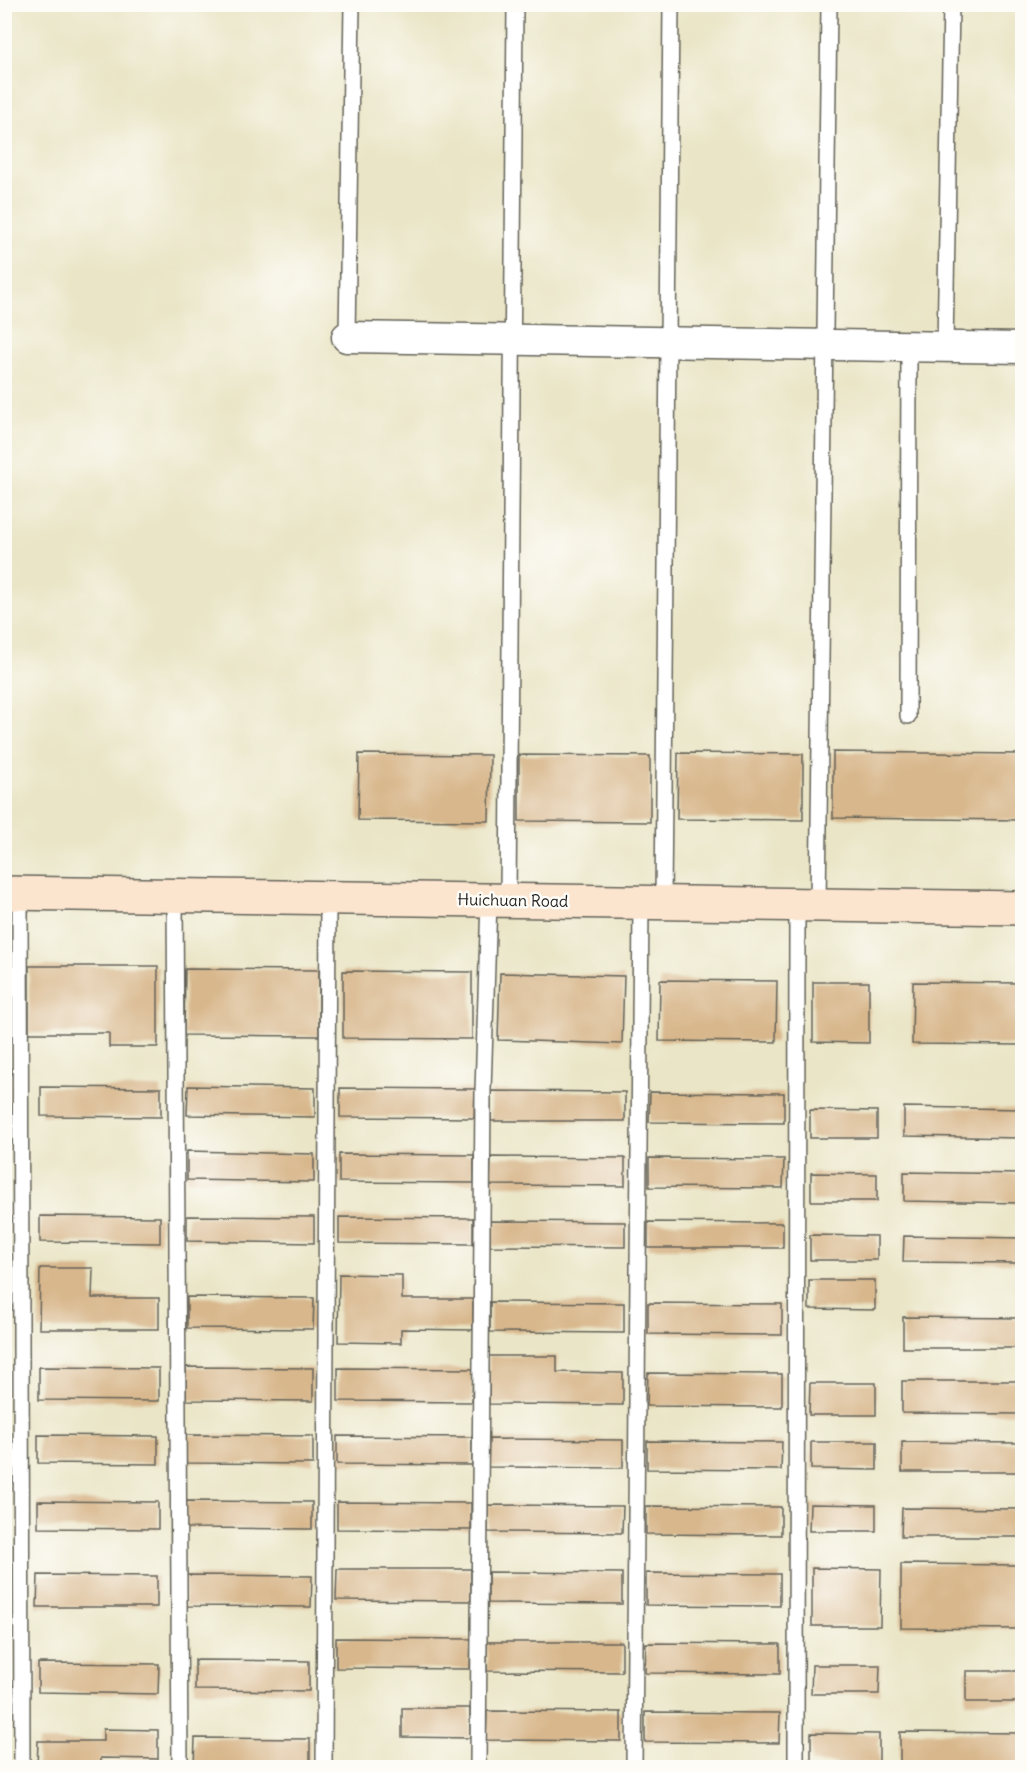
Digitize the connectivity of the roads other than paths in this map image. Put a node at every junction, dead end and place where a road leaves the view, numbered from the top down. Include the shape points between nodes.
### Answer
1 (352, 4) edge
2 (515, 4) edge
3 (671, 4) edge
4 (829, 4) edge
5 (951, 4) edge
6 (347, 337) joint
7 (513, 340) junction
8 (668, 342) junction
9 (825, 345) junction
10 (909, 346) junction
11 (945, 347) junction
12 (1023, 348) edge
13 (908, 716) dead end
14 (12, 893) edge
15 (176, 895) junction
16 (328, 898) junction
17 (498, 900) junction
18 (652, 902) junction
19 (807, 905) junction
20 (1023, 908) edge
21 (22, 1767) edge
22 (180, 1767) edge
23 (324, 1767) edge
24 (478, 1767) edge
25 (634, 1767) edge
26 (796, 1767) edge

1 - 6 lane
2 - 7 lane
3 - 8 lane
4 - 9 lane
5 - 11 lane
6 - 7 street
7 - 8 street
7 - 17 lane
8 - 9 street
8 - 18 lane
9 - 10 street
9 - 19 lane
10 - 11 street
10 - 13 lane
11 - 12 street
14 - 15 street, Huichuan Road
14 - 21 lane
15 - 16 street, Huichuan Road
15 - 22 lane
16 - 17 street, Huichuan Road
16 - 23 lane
17 - 18 street, Huichuan Road
17 - 24 lane via 483,1103
18 - 19 street, Huichuan Road
18 - 25 lane
19 - 20 street, Huichuan Road
19 - 26 lane

